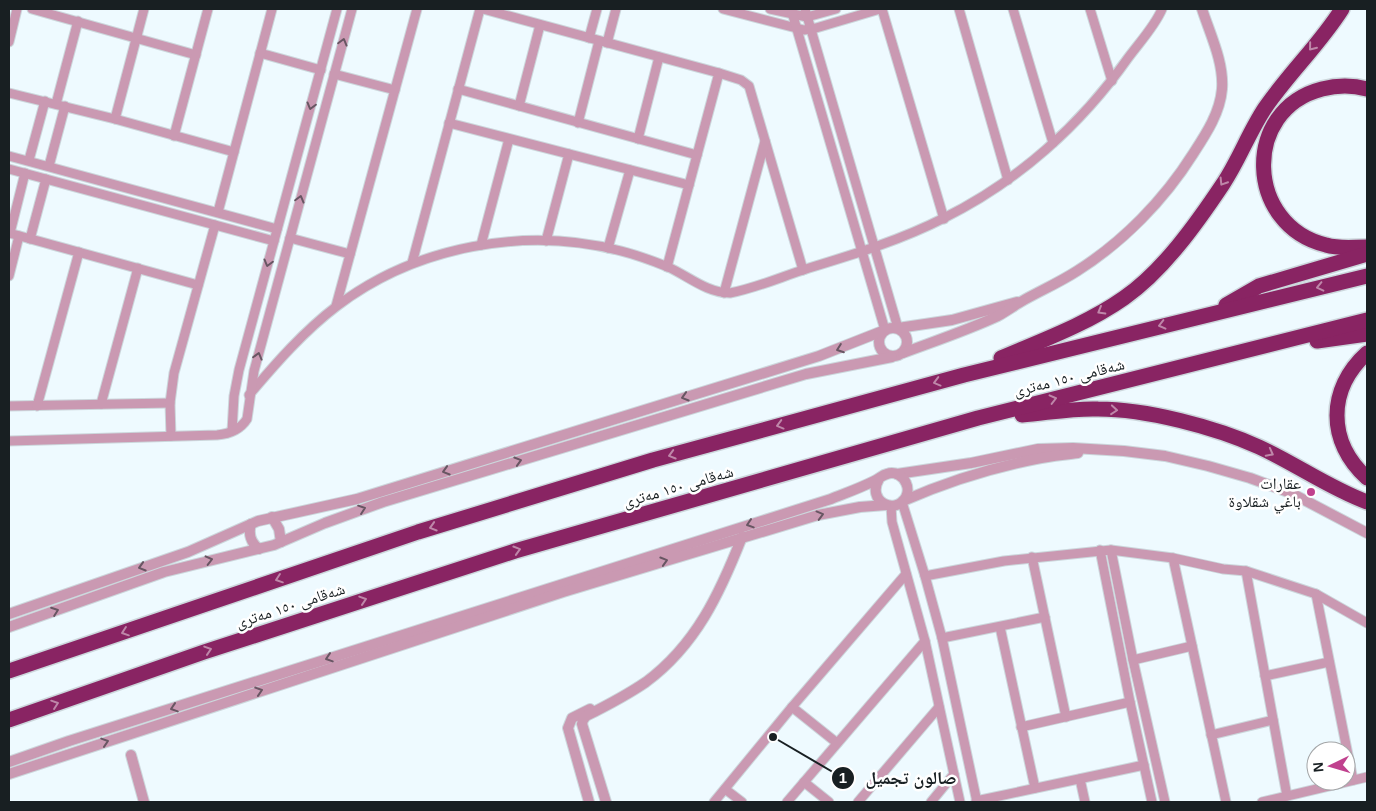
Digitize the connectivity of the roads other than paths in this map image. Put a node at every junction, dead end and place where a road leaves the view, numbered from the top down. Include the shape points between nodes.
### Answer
1 (17, 9) edge
2 (32, 9) edge
3 (144, 9) edge
4 (208, 9) edge
5 (272, 9) edge
6 (337, 9) edge
7 (352, 9) edge
8 (417, 9) edge
9 (482, 9) edge
10 (597, 9) edge
11 (616, 9) edge
12 (723, 9) edge
13 (770, 9) edge
14 (836, 9) edge
15 (881, 9) edge
16 (959, 9) edge
17 (1013, 9) edge
18 (1090, 9) edge
19 (1162, 9) edge
20 (1202, 9) edge
21 (1342, 9) edge
22 (792, 12) edge
23 (806, 13) edge
24 (78, 21) junction
25 (540, 25) junction
26 (797, 29) junction
27 (811, 29) junction
28 (137, 38) junction
29 (589, 38) junction
30 (9, 42) edge
31 (603, 42) junction
32 (260, 53) junction
33 (196, 55) junction
34 (659, 57) junction
35 (321, 70) junction
36 (718, 73) junction
37 (334, 74) junction
38 (1112, 81) junction
39 (458, 89) junction
40 (1367, 89) edge
41 (395, 90) junction
42 (9, 93) edge
43 (45, 102) junction
44 (56, 104) junction
45 (65, 106) junction
46 (519, 106) junction
47 (115, 119) junction
48 (578, 122) junction
49 (449, 123) junction
50 (304, 134) junction
51 (174, 136) junction
52 (317, 137) junction
53 (509, 139) junction
54 (638, 139) junction
55 (765, 141) junction
56 (1053, 143) junction
57 (234, 152) junction
58 (569, 154) junction
59 (697, 155) junction
60 (9, 156) edge
61 (29, 160) junction
62 (49, 166) junction
63 (9, 169) edge
64 (630, 170) junction
65 (25, 173) junction
66 (46, 179) junction
67 (1008, 180) junction
68 (689, 185) junction
69 (218, 212) junction
70 (944, 218) junction
71 (215, 225) junction
72 (277, 229) junction
73 (9, 233) edge
74 (19, 236) junction
75 (290, 238) junction
76 (30, 239) junction
77 (546, 240) junction
78 (274, 241) junction
79 (481, 245) junction
80 (1367, 247) edge
81 (608, 248) junction
82 (875, 248) junction
83 (79, 252) junction
84 (862, 252) junction
85 (350, 254) junction
86 (1367, 254) edge
87 (412, 264) junction
88 (667, 267) junction
89 (138, 268) junction
90 (803, 270) junction
91 (9, 276) edge
92 (1367, 276) edge
93 (198, 285) junction
94 (724, 293) junction
95 (1023, 301) junction
96 (336, 306) junction
97 (1216, 312) junction
98 (1367, 320) edge
99 (898, 328) junction
100 (885, 330) junction
101 (1367, 334) edge
102 (903, 353) junction
103 (1367, 353) edge
104 (1226, 355) junction
105 (892, 357) junction
106 (964, 375) junction
107 (249, 395) junction
108 (170, 403) junction
109 (101, 404) junction
110 (9, 406) edge
111 (36, 406) junction
112 (978, 418) junction
113 (232, 431) junction
114 (171, 436) junction
115 (9, 441) edge
116 (1091, 450) junction
117 (897, 474) junction
118 (1367, 478) edge
119 (879, 479) junction
120 (903, 501) junction
121 (1367, 502) edge
122 (890, 506) junction
123 (272, 517) junction
124 (1347, 522) junction
125 (251, 524) junction
126 (1367, 533) edge
127 (742, 537) junction
128 (281, 542) junction
129 (1367, 542) edge
130 (259, 549) junction
131 (1100, 550) junction
132 (1112, 550) junction
133 (1032, 557) junction
134 (1173, 558) junction
135 (1246, 571) junction
136 (906, 574) junction
137 (925, 576) junction
138 (1316, 594) junction
139 (9, 614) edge
140 (1045, 617) junction
141 (1367, 624) edge
142 (9, 627) edge
143 (1000, 627) junction
144 (942, 638) junction
145 (924, 640) junction
146 (1192, 646) junction
147 (1133, 660) junction
148 (1329, 662) junction
149 (9, 671) edge
150 (1265, 676) junction
151 (624, 696) junction
152 (1130, 702) junction
153 (792, 707) junction
154 (939, 707) junction
155 (1066, 717) junction
156 (9, 720) edge
157 (1273, 720) junction
158 (1021, 727) junction
159 (585, 732) junction
160 (569, 735) junction
161 (1211, 735) junction
162 (1345, 741) edge
163 (837, 743) junction
164 (131, 755) dead end
165 (9, 762) edge
166 (1144, 765) junction
167 (9, 774) edge
168 (954, 774) junction
169 (1080, 779) junction
170 (804, 782) junction
171 (1035, 788) junction
172 (725, 789) junction
173 (1308, 791) edge
174 (1287, 796) junction
175 (144, 802) edge
176 (589, 802) edge
177 (606, 802) edge
178 (714, 802) edge
179 (742, 802) edge
180 (788, 802) edge
181 (829, 802) edge
182 (858, 802) edge
183 (931, 802) edge
184 (960, 802) edge
185 (977, 802) edge
186 (1085, 802) edge
187 (1152, 802) edge
188 (1166, 802) edge
189 (1226, 802) edge
190 (1262, 802) edge

1 - 30 street
2 - 24 street
3 - 28 street
4 - 33 street
5 - 32 street
6 - 35 street
37 -> 7 street
8 - 41 street
9 - 25 street
9 - 39 street
10 - 29 street
11 - 31 street
12 - 26 street
13 - 22 street
14 - 23 street
15 - 27 street
15 - 70 street
16 - 67 street
17 - 56 street
18 - 38 street
19 - 38 street
20 - 95 street via 1219,61 1222,90 1218,107 1201,141 1166,191 1123,236 1079,270
21 -> 106 highway via 1276,93 1247,137 1224,182 1153,274 1124,298 1084,321
22 - 23 street
22 - 26 street
23 - 27 street
24 - 28 street
24 - 44 street
25 - 29 street
25 - 46 street
26 - 27 street
26 - 84 street
27 - 82 street
28 - 33 street
28 - 47 street
29 - 31 street
31 - 34 street
31 - 48 street
32 - 35 street
32 - 57 street
33 - 51 street
34 - 36 street
34 - 54 street
35 -> 50 street
36 - 55 street via 747,84
36 - 59 street
37 - 41 street
37 - 52 street
38 - 56 street
39 - 46 street
39 - 49 street
40 - 80 highway via 1329,87 1300,99 1274,125 1263,161 1268,193 1277,212 1291,227 1325,245
41 - 85 street
42 - 43 street
43 - 44 street
43 - 61 street
44 - 45 street
45 - 47 street
45 - 62 street
46 - 48 street
47 - 51 street
48 - 54 street
49 - 53 street
49 - 87 street
50 - 52 street
50 - 72 street
51 - 57 street
75 -> 52 street
53 - 58 street
53 - 79 street
54 - 59 street
55 - 90 street
55 - 94 street
56 - 67 street
57 - 69 street
58 - 64 street
58 - 77 street
59 - 68 street
60 - 61 street
61 - 62 street
62 - 69 street
63 - 65 street
64 - 68 street
64 - 81 street
65 - 66 street
65 - 73 street
66 - 71 street
66 - 76 street
67 - 70 street
68 - 88 street
69 - 72 street
70 - 82 street
71 - 78 street
71 - 93 street
72 - 78 street
73 - 74 street
74 - 76 street
74 - 91 street
75 - 85 street
107 -> 75 street
76 - 83 street
77 - 79 street
77 - 81 street
78 -> 113 street via 236,383
79 - 87 street via 446,252
81 - 88 street
82 - 84 street
82 - 99 street
83 - 89 street
83 - 111 street
84 - 90 street
84 - 100 street
85 - 96 street
86 - 97 highway via 1259,286
87 - 96 street via 366,286
88 - 94 street
89 - 93 street
89 - 109 street
90 - 94 street
92 -> 97 highway, شەقامی ١٥٠ مەتری
93 - 108 street via 174,373
95 - 99 street via 958,318
95 - 102 street via 990,319
96 - 107 street via 282,357
97 -> 106 highway, شەقامی ١٥٠ مەتری
98 - 104 highway, شەقامی ١٥٠ مەتری
99 - 100 street
99 - 102 street via 908,341
100 - 105 street via 879,346 884,354
100 -> 123 street via 819,356 357,499
101 - 104 highway
102 - 105 street
103 - 118 highway via 1348,375 1340,391 1337,425 1348,458
112 -> 104 highway, شەقامی ١٥٠ مەتری
128 -> 105 street via 350,513 806,374
106 -> 149 highway, شەقامی ١٥٠ مەتری via 652,460 418,532
107 - 113 street via 246,419 242,426
108 - 109 street
108 - 114 street
109 - 111 street
110 - 111 street
112 -> 121 highway via 1098,408 1152,414 1258,447
156 -> 112 highway, شەقامی ١٥٠ مەتری via 204,652 515,551
113 - 114 street via 217,435
114 - 115 street
116 - 117 street via 1038,449
116 - 120 street via 999,467
116 - 124 street via 1149,454 1208,466 1291,494
117 - 119 street via 887,474
117 - 120 street via 907,486
119 - 122 street via 876,493 880,501
119 -> 165 street via 831,499
120 - 122 street
120 - 137 street
127 -> 122 street via 832,512
122 - 136 street
123 - 125 street
123 - 128 street via 279,529
124 - 126 street
124 - 129 street
125 - 130 street via 251,540
125 -> 139 street via 188,552
127 - 151 street via 727,577 702,623 669,662
167 -> 127 street via 563,592
128 - 130 street
142 -> 130 street via 164,572
131 - 132 street
131 - 133 street
131 - 152 street
132 - 134 street
132 - 147 street
133 - 137 street
133 - 140 street
134 - 135 street
134 - 146 street
135 - 138 street
135 - 150 street
136 - 145 street
136 - 153 street
137 - 144 street
138 - 141 street
138 - 148 street
140 - 143 street
140 - 155 street
143 - 144 street
143 - 158 street
144 - 185 street
145 - 154 street
145 - 163 street
146 - 147 street
146 - 161 street
147 - 188 street
148 - 150 street
148 - 162 street
150 - 157 street
151 - 159 street via 586,716 582,720
151 - 160 street via 572,718
152 - 155 street
152 - 166 street
153 - 163 street
153 - 172 street
154 - 168 street
154 - 182 street
155 - 158 street
157 - 161 street
157 - 174 street
158 - 171 street
159 - 160 street
159 - 177 street
160 - 176 street
161 - 189 street
163 - 170 street
164 - 175 street
166 - 169 street
166 - 187 street
168 - 183 street
168 - 184 street
169 - 171 street
169 - 186 street
170 - 180 street
170 - 181 street
171 - 185 street
172 - 178 street
172 - 179 street
173 - 174 street
174 - 190 street

